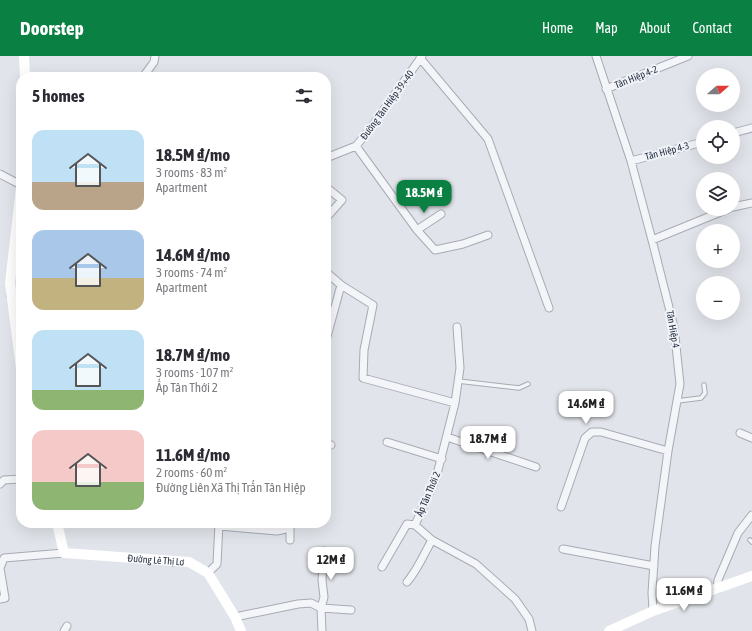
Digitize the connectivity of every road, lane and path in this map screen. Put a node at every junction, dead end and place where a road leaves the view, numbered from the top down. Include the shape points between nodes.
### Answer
1 (24, 56) edge
2 (155, 56) edge
3 (596, 56) edge
4 (688, 56) edge
5 (421, 57) edge
6 (25, 72) edge
7 (147, 72) edge
8 (606, 89) junction
9 (752, 128) edge
10 (740, 132) edge
11 (696, 144) edge
12 (356, 146) junction
13 (331, 156) edge
14 (631, 161) junction
15 (0, 174) edge
16 (16, 182) edge
17 (331, 191) edge
18 (752, 202) edge
19 (740, 206) edge
20 (331, 212) edge
21 (441, 214) dead end
22 (711, 216) edge
23 (417, 230) junction
24 (16, 231) edge
25 (488, 235) dead end
26 (652, 240) junction
27 (331, 276) edge
28 (341, 285) junction
29 (16, 295) edge
30 (549, 308) dead end
31 (331, 322) edge
32 (457, 327) dead end
33 (458, 381) junction
34 (528, 384) dead end
35 (704, 385) dead end
36 (677, 401) junction
37 (455, 403) junction
38 (740, 433) dead end
39 (447, 437) junction
40 (752, 438) edge
41 (387, 442) dead end
42 (668, 451) junction
43 (442, 459) junction
44 (536, 467) dead end
45 (16, 479) edge
46 (0, 484) edge
47 (561, 507) dead end
48 (752, 515) edge
49 (415, 525) junction
50 (58, 528) edge
51 (219, 528) edge
52 (248, 528) edge
53 (284, 528) edge
54 (290, 528) edge
55 (290, 540) dead end
56 (432, 540) junction
57 (563, 549) dead end
58 (324, 551) dead end
59 (64, 553) junction
60 (654, 566) junction
61 (382, 567) dead end
62 (208, 573) junction
63 (752, 576) edge
64 (407, 582) dead end
65 (717, 588) junction
66 (0, 599) edge
67 (322, 608) junction
68 (351, 610) dead end
69 (652, 611) junction
70 (235, 617) junction
71 (241, 631) edge
72 (322, 631) edge
73 (532, 631) edge
74 (609, 631) edge

1 - 6 street
2 - 7 street
3 - 8 street, Tân Hiệp 4
4 - 8 street, Tân Hiệp 4-2
5 - 12 street, Đường Tân Hiệp 39+40
5 - 30 street via 488,140
8 - 14 street, Tân Hiệp 4
9 - 10 street
11 - 14 street, Tân Hiệp 4-3
12 - 13 street, Đường Tân Hiệp 39+40
12 - 23 street
14 - 26 street, Tân Hiệp 4
15 - 16 street
17 - 20 street via 342,200
18 - 19 street
21 - 23 street
22 - 26 street
23 - 25 street via 435,250
24 - 29 street via 10,283
26 - 36 street, Tân Hiệp 4 via 674,327 680,384
27 - 28 street
28 - 31 street
28 - 37 street via 373,305 364,350 363,378
32 - 33 street, Ấp Tân Thới 2 via 460,368
33 - 34 lane via 519,388
33 - 37 street, Ấp Tân Thới 2
35 - 36 lane via 705,393 701,398
36 - 42 street, Tân Hiệp 4
37 - 39 street, Ấp Tân Thới 2
38 - 40 street
39 - 43 street, Ấp Tân Thới 2
39 - 44 street
41 - 43 street
42 - 47 street via 601,432 592,432 585,438
42 - 60 street, Tân Hiệp 4
43 - 49 street, Ấp Tân Thới 2
45 - 46 street via 4,480
48 - 65 street via 736,537
49 - 56 street, Ấp Tân Thới 2
49 - 61 street via 407,524
50 - 59 street
51 - 62 street via 217,564
52 - 53 street via 277,531
54 - 55 street
56 - 64 street
56 - 73 street, Ấp Tân Thới 2 via 476,564 515,599 529,619
57 - 60 street
58 - 67 street
59 - 62 street, Đường Lê Thị Lơ via 189,562
59 - 66 street via 4,558 0,568 5,598
60 - 69 street, Tân Hiệp 4
62 - 70 street, Đường Lê Thị Lơ
63 - 65 street
65 - 69 street
67 - 68 street
67 - 70 street via 311,603 298,604
67 - 72 street
69 - 74 street
70 - 71 street, Đường Lê Thị Lơ

